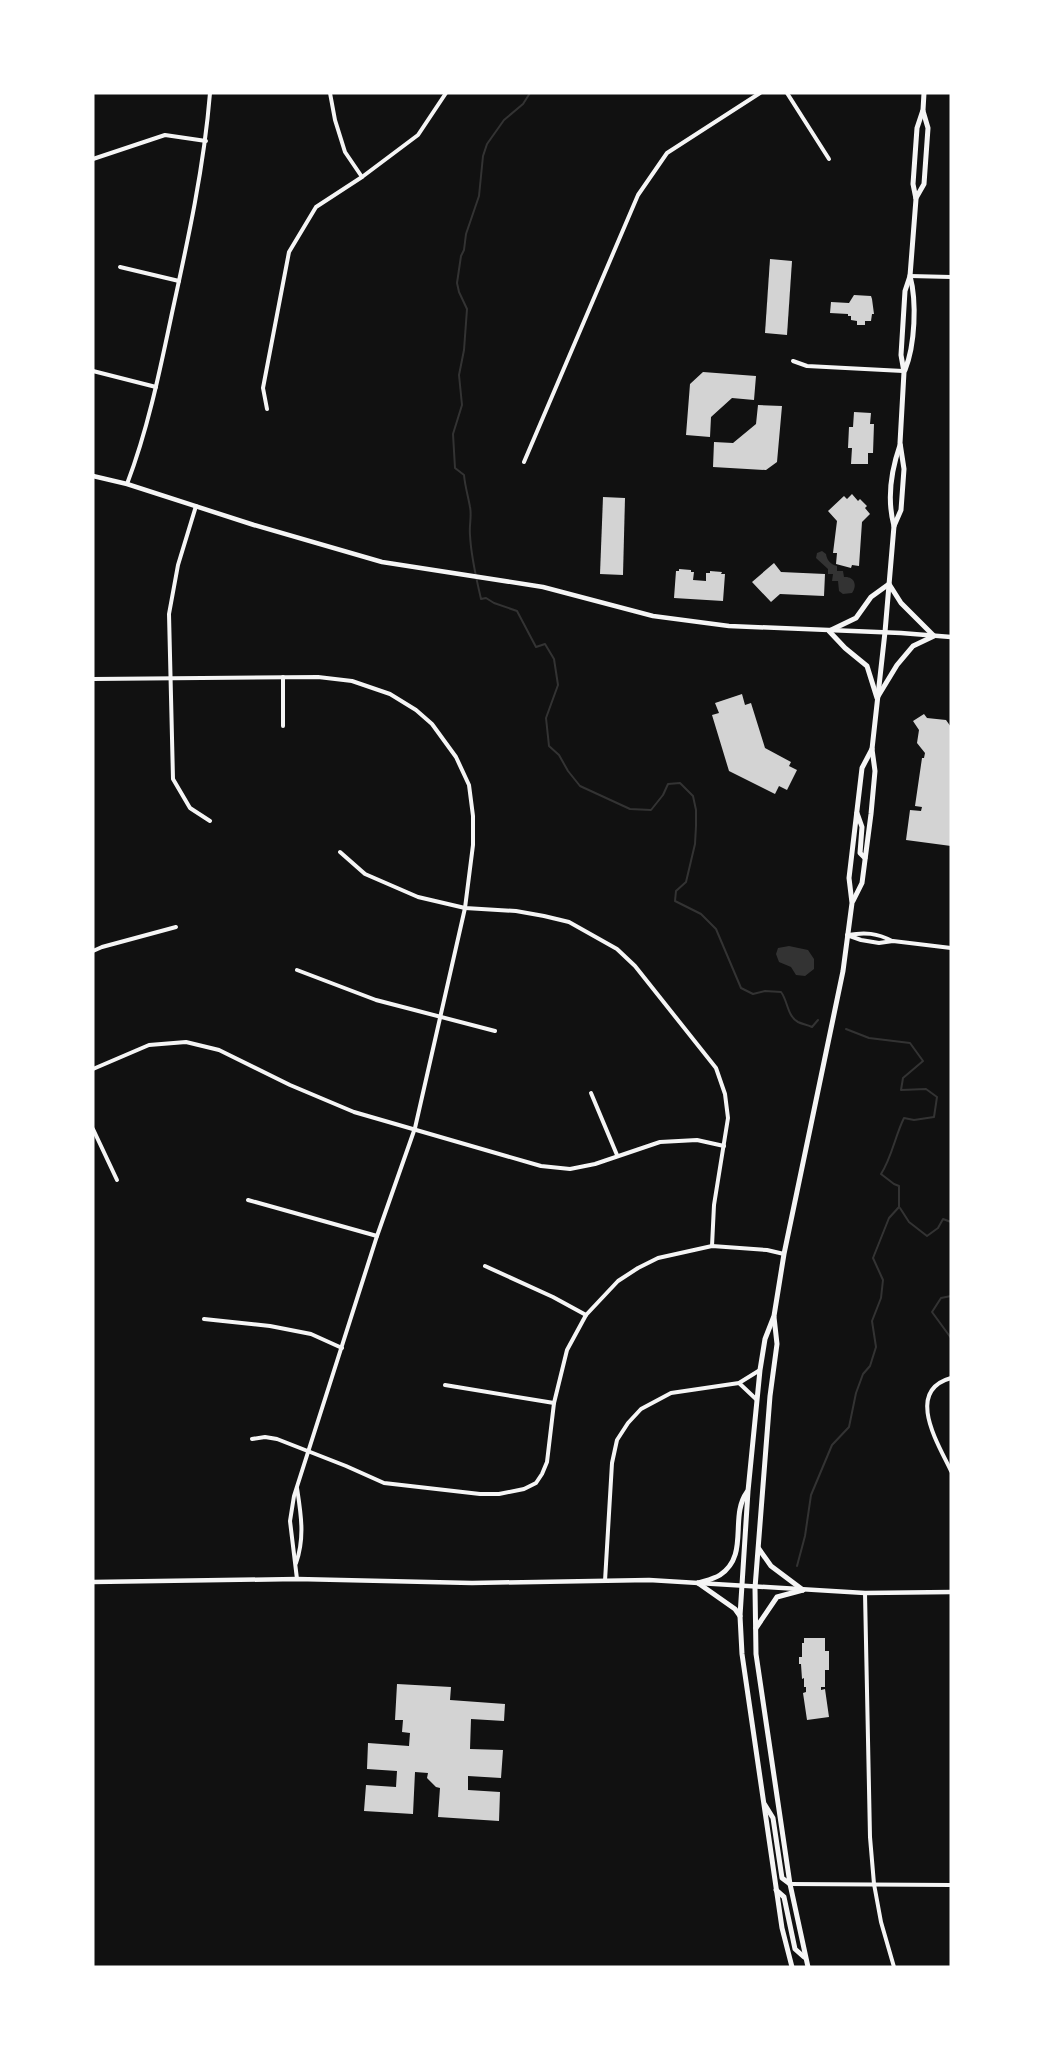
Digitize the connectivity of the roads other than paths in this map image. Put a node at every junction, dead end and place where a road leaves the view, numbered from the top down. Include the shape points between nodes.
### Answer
1 (210, 93) edge
2 (330, 93) edge
3 (446, 93) edge
4 (760, 93) edge
5 (787, 93) edge
6 (924, 93) edge
7 (923, 110) junction
8 (206, 141) junction
9 (93, 159) edge
10 (829, 159) dead end
11 (362, 177) junction
12 (916, 199) junction
13 (120, 267) dead end
14 (910, 276) junction
15 (951, 277) edge
16 (179, 281) junction
17 (793, 361) dead end
18 (93, 371) edge
19 (904, 372) junction
20 (156, 387) junction
21 (267, 409) dead end
22 (900, 443) junction
23 (524, 462) dead end
24 (93, 476) edge
25 (127, 484) junction
26 (196, 505) junction
27 (894, 526) junction
28 (889, 584) junction
29 (830, 631) junction
30 (885, 632) junction
31 (934, 636) junction
32 (951, 637) edge
33 (283, 677) junction
34 (171, 678) junction
35 (93, 679) edge
36 (877, 698) junction
37 (283, 726) dead end
38 (872, 749) junction
39 (857, 812) junction
40 (210, 821) dead end
41 (340, 852) dead end
42 (865, 858) junction
43 (852, 903) junction
44 (465, 908) junction
45 (176, 927) dead end
46 (848, 935) junction
47 (893, 941) junction
48 (951, 948) edge
49 (93, 951) edge
50 (297, 970) dead end
51 (441, 1018) junction
52 (495, 1031) dead end
53 (93, 1069) edge
54 (591, 1093) dead end
55 (93, 1128) edge
56 (415, 1128) junction
57 (724, 1146) junction
58 (618, 1155) junction
59 (117, 1180) dead end
60 (248, 1200) dead end
61 (377, 1236) junction
62 (712, 1246) junction
63 (784, 1254) junction
64 (485, 1266) dead end
65 (586, 1315) junction
66 (774, 1316) junction
67 (204, 1319) dead end
68 (342, 1347) junction
69 (760, 1370) junction
70 (951, 1378) edge
71 (739, 1383) junction
72 (445, 1385) dead end
73 (757, 1401) junction
74 (554, 1403) junction
75 (252, 1439) dead end
76 (309, 1450) junction
77 (951, 1471) edge
78 (297, 1487) junction
79 (748, 1491) junction
80 (758, 1548) junction
81 (296, 1564) junction
82 (297, 1580) junction
83 (605, 1581) junction
84 (93, 1582) edge
85 (698, 1583) junction
86 (742, 1587) junction
87 (755, 1588) junction
88 (803, 1590) junction
89 (951, 1592) edge
90 (865, 1593) junction
91 (740, 1616) junction
92 (755, 1629) junction
93 (763, 1803) junction
94 (790, 1884) junction
95 (874, 1884) junction
96 (951, 1885) edge
97 (776, 1890) junction
98 (804, 1957) junction
99 (792, 1967) edge
100 (808, 1967) edge
101 (894, 1967) edge

1 - 8 street
2 - 11 street via 345,152
3 - 11 street via 418,135
4 - 23 street via 667,153 638,195
5 - 10 street
6 - 7 main road
7 - 12 main road via 917,128 912,184
7 - 12 main road via 928,128 924,184
8 - 9 street via 165,135
8 - 16 street
11 - 21 street via 316,207 289,252 262,388
12 - 14 main road
13 - 16 street
14 - 15 street
14 - 19 main road via 904,291
14 - 19 main road via 915,293 910,357
16 - 20 street
17 - 19 street via 807,366
18 - 20 street
19 - 22 main road
20 - 25 street
22 - 27 main road via 893,464 890,510
22 - 27 main road via 904,482 901,510
24 - 25 street
25 - 26 street
26 - 29 street via 382,562 543,587 653,616 703,624
26 - 34 street via 172,588
27 - 28 main road
28 - 29 main road via 871,597 856,618
28 - 30 main road
28 - 31 main road via 901,603
29 - 30 street
29 - 36 main road via 867,666
30 - 31 street
30 - 36 main road
31 - 32 street
31 - 36 main road via 913,646
33 - 34 street
33 - 37 street
33 - 44 street via 352,681 390,693 432,724 456,756 469,785 473,845
34 - 35 street
34 - 40 street via 173,779 190,807
36 - 38 main road
38 - 39 main road via 862,768
38 - 42 main road via 875,771
39 - 42 main road via 862,827 860,854
39 - 43 main road via 849,878
41 - 44 street via 365,874 393,888
42 - 43 main road via 862,883
43 - 46 main road
44 - 51 street
44 - 57 street via 516,911 569,922 617,949 716,1068 728,1118
45 - 49 street
46 - 47 street via 879,943
46 - 47 street via 879,934
46 - 63 main road
47 - 48 street
50 - 51 street via 376,1000
51 - 52 street
51 - 56 street
53 - 56 street via 149,1045 186,1042 219,1050 354,1112
54 - 58 street
55 - 59 street
56 - 58 street via 541,1166 570,1169
56 - 61 street
57 - 58 street via 697,1140 660,1142
57 - 62 street via 714,1204
60 - 61 street
61 - 68 street
62 - 63 street
62 - 65 street via 658,1258 638,1268 618,1281
63 - 66 main road
64 - 65 street
65 - 74 street via 567,1350
66 - 69 main road
66 - 80 main road via 777,1344
67 - 68 street via 311,1334
68 - 76 street
69 - 71 street
69 - 73 main road
70 - 77 street via 930,1394 927,1413
71 - 73 street
71 - 83 street via 671,1393 641,1409 628,1423 617,1440 612,1463
72 - 74 street
73 - 79 main road
74 - 76 street via 542,1474 536,1483 524,1489 498,1494 384,1484
75 - 76 street via 278,1439
76 - 78 street
78 - 81 street via 302,1532
78 - 81 street via 290,1521
79 - 85 main road via 741,1500 738,1550 731,1565 720,1576
79 - 86 main road
80 - 87 main road
80 - 88 main road via 771,1566
81 - 82 street
82 - 83 street
82 - 84 street
83 - 85 street
85 - 86 street
85 - 91 main road
86 - 87 street
86 - 91 main road
87 - 88 street
87 - 92 main road
88 - 90 street
88 - 92 main road via 777,1597
89 - 90 street
90 - 95 street via 868,1815
91 - 93 main road
92 - 94 main road
93 - 94 main road via 773,1818 782,1878
93 - 97 main road
94 - 95 street
94 - 98 main road
95 - 96 street
95 - 101 street
97 - 98 main road via 784,1897 795,1949
97 - 99 main road
98 - 100 main road

